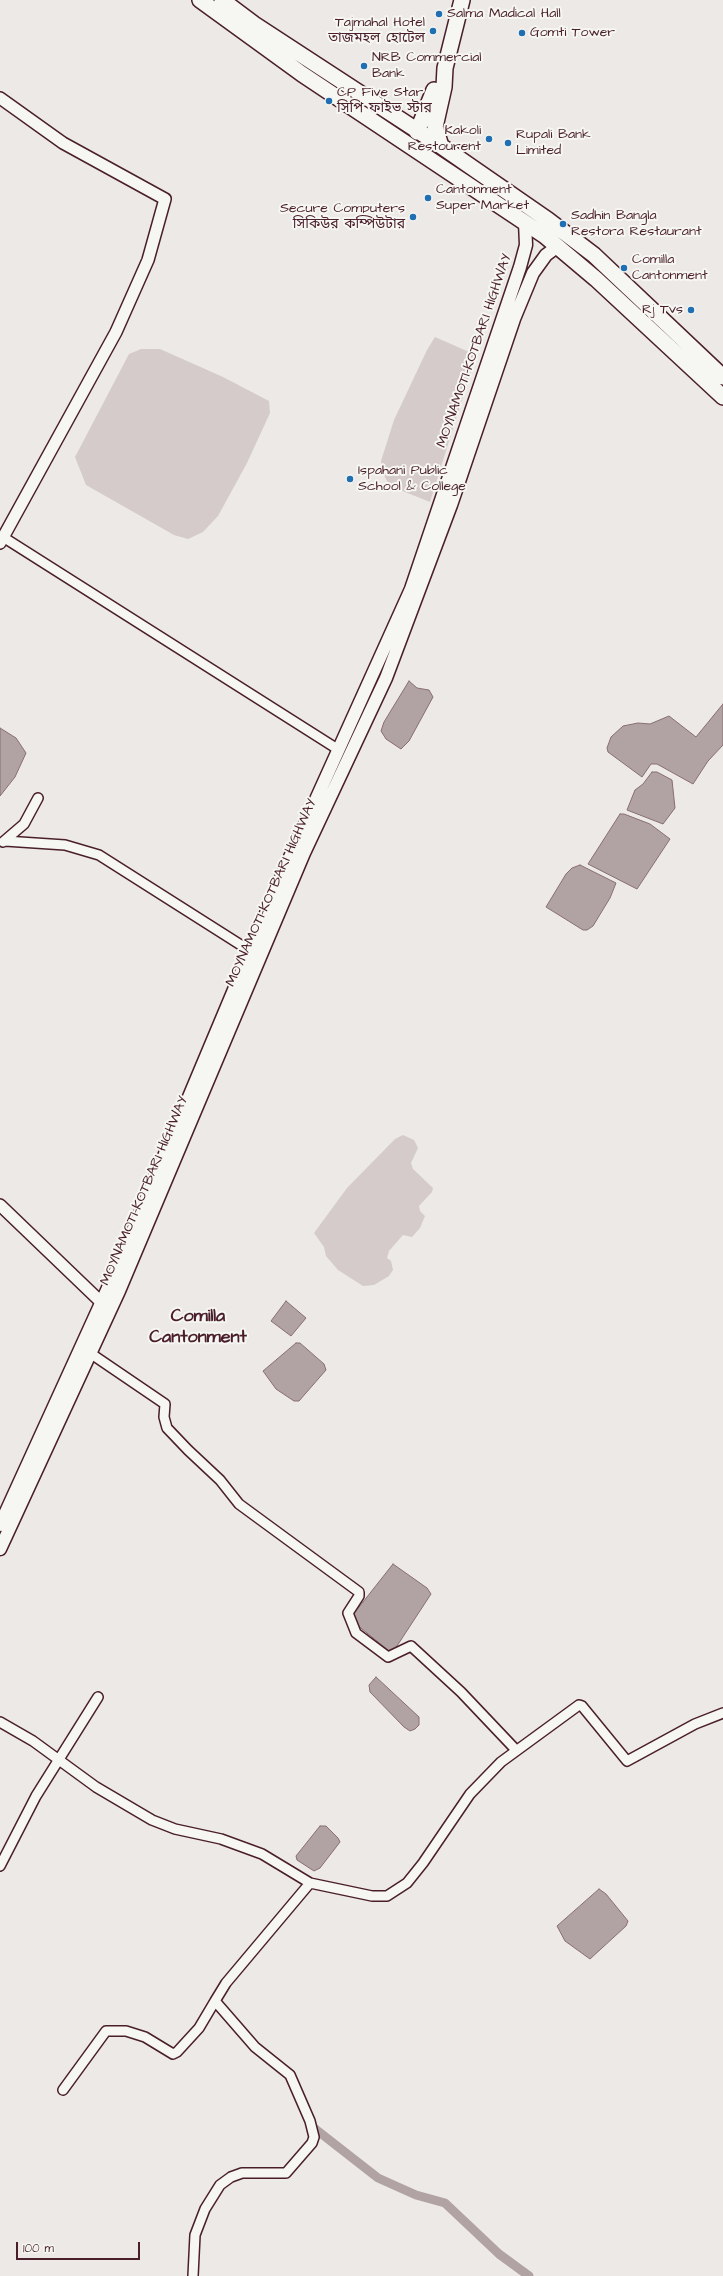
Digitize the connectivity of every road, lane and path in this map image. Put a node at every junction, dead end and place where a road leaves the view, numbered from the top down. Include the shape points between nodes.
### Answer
1 (200, 0) edge
2 (222, 0) edge
3 (462, 0) edge
4 (445, 68) junction
5 (0, 98) edge
6 (427, 110) junction
7 (386, 111) junction
8 (417, 132) junction
9 (440, 146) junction
10 (525, 222) junction
11 (558, 246) junction
12 (723, 377) edge
13 (723, 397) edge
14 (2, 540) edge
15 (415, 590) junction
16 (339, 750) junction
17 (38, 798) dead end
18 (2, 842) edge
19 (256, 954) junction
20 (0, 1204) edge
21 (106, 1306) junction
22 (90, 1353) junction
23 (0, 1525) edge
24 (0, 1549) edge
25 (98, 1698) dead end
26 (723, 1713) edge
27 (0, 1722) edge
28 (516, 1750) junction
29 (59, 1759) junction
30 (0, 1866) edge
31 (310, 1883) junction
32 (215, 2001) junction
33 (63, 2090) dead end
34 (193, 2276) edge

1 - 10 highway via 302,74
2 - 7 highway
3 - 4 highway
4 - 6 highway
4 - 9 highway via 444,86 435,127
5 - 14 street via 63,143 165,199 148,260 116,332
6 - 7 highway via 422,116 411,120
6 - 8 highway
7 - 8 highway
8 - 9 highway
9 - 12 highway via 594,255
10 - 11 highway
10 - 15 main road, MOYNAMOTI–KOTBARI HIGHWAY via 526,245 520,267
11 - 13 highway
11 - 15 main road, MOYNAMOTI–KOTBARI HIGHWAY via 546,255 533,273 520,304
14 - 16 street
15 - 16 main road, MOYNAMOTI–KOTBARI HIGHWAY
15 - 19 main road, MOYNAMOTI–KOTBARI HIGHWAY via 386,678
16 - 19 main road, MOYNAMOTI–KOTBARI HIGHWAY via 286,866
17 - 18 street via 24,824
18 - 19 street via 65,845 99,855
19 - 21 main road, MOYNAMOTI–KOTBARI HIGHWAY
20 - 21 street
21 - 22 main road, MOYNAMOTI–KOTBARI HIGHWAY
21 - 23 main road, MOYNAMOTI–KOTBARI HIGHWAY
22 - 24 main road, MOYNAMOTI–KOTBARI HIGHWAY
22 - 28 street via 165,1404 164,1417 167,1428 220,1480 238,1504 359,1592 348,1613 356,1633 388,1657 411,1646 462,1692
25 - 29 street
26 - 28 street via 695,1724 627,1761 580,1705
27 - 29 street
28 - 31 street via 470,1794 424,1863 407,1883 387,1896 372,1896
29 - 30 street via 36,1796
29 - 31 street via 96,1786 152,1820 175,1829 221,1839 262,1854
31 - 32 street via 226,1983
32 - 33 street via 199,2028 173,2054 145,2037 126,2031 106,2031
32 - 34 street via 255,2047 290,2075 310,2121 314,2137 304,2154 286,2173 242,2173 220,2185 205,2209 195,2235

